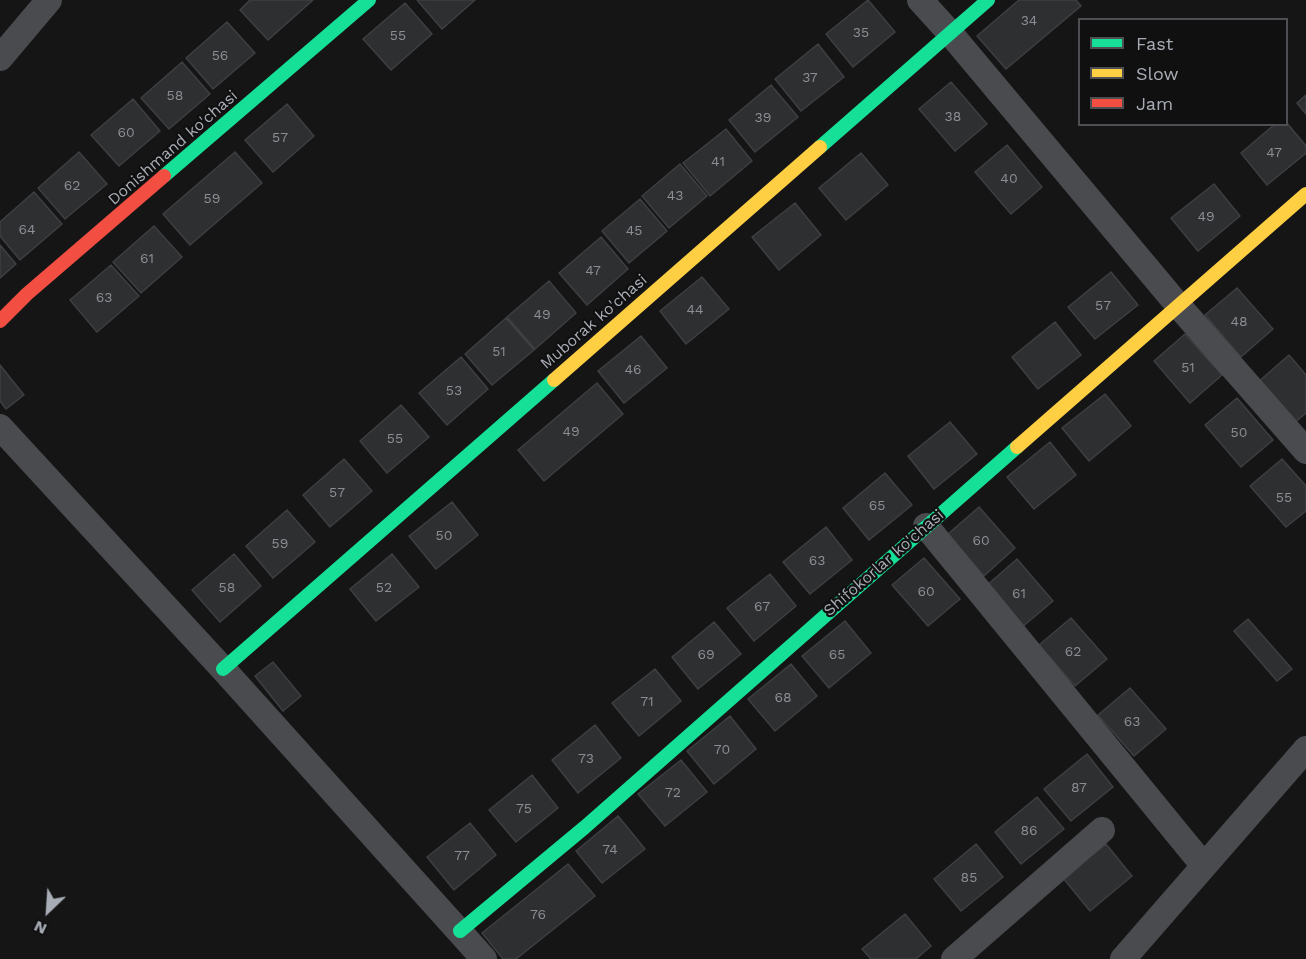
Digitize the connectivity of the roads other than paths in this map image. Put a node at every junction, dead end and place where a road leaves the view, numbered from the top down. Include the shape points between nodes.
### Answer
1 (49, 0) edge
2 (369, 0) edge
3 (920, 0) edge
4 (988, 0) edge
5 (950, 33) junction
6 (0, 58) edge
7 (1306, 194) edge
8 (1177, 304) junction
9 (0, 321) edge
10 (0, 427) edge
11 (1306, 451) edge
12 (926, 526) junction
13 (223, 669) junction
14 (1306, 749) edge
15 (1102, 830) dead end
16 (1204, 866) junction
17 (460, 931) junction
18 (484, 959) edge
19 (954, 959) edge
20 (1123, 959) edge

1 - 6 street
2 - 9 street, Donishmand ko'chasi
3 - 5 street
4 - 5 street, Muborak ko'chasi
5 - 8 street
5 - 13 street, Muborak ko'chasi
7 - 8 street, Shifokorlar ko'chasi
8 - 11 street
8 - 12 street, Shifokorlar ko'chasi
10 - 13 street
12 - 16 street
12 - 17 street, Shifokorlar ko'chasi via 585,827
13 - 17 street
14 - 16 street
15 - 19 street
16 - 20 street
17 - 18 street

